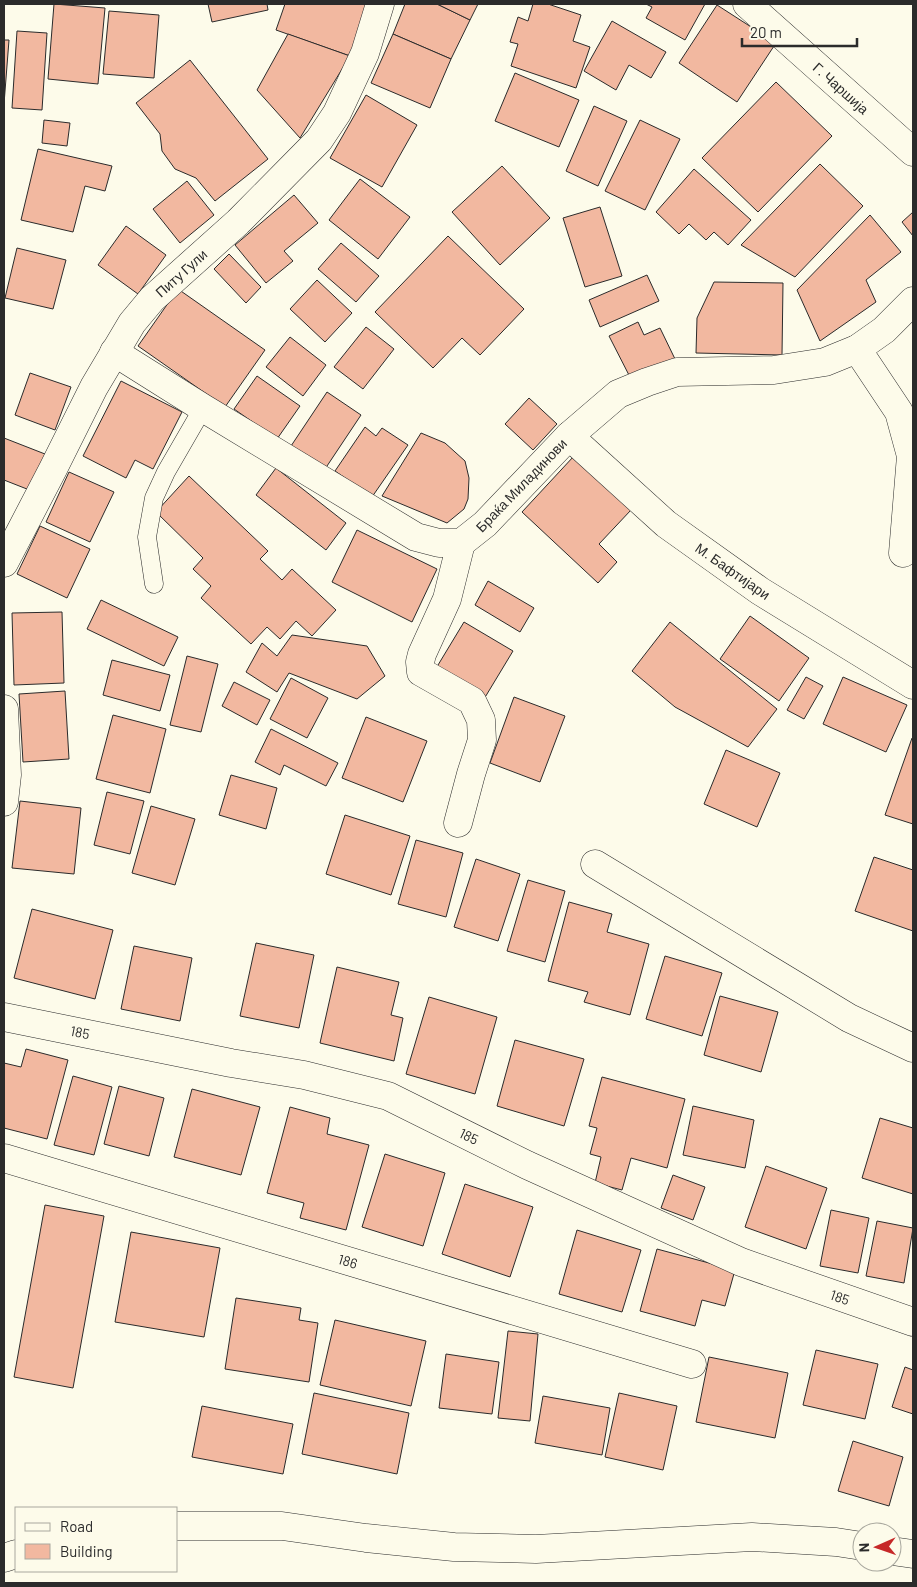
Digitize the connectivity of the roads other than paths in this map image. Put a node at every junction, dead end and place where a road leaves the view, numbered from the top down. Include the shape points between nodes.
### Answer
1 (380, 4) edge
2 (747, 4) edge
3 (913, 152) edge
4 (913, 301) edge
5 (857, 348) junction
6 (114, 352) junction
7 (203, 408) junction
8 (568, 436) junction
9 (461, 543) junction
10 (903, 553) dead end
11 (4, 563) edge
12 (154, 584) dead end
13 (913, 685) edge
14 (4, 709) edge
15 (4, 802) edge
16 (458, 823) dead end
17 (595, 864) dead end
18 (4, 1017) edge
19 (913, 1048) edge
20 (4, 1158) edge
21 (913, 1322) edge
22 (692, 1364) dead end
23 (178, 1526) edge
24 (852, 1544) edge

1 - 6 street, Питу Гули via 365,53 337,113 319,140 238,222 152,299
2 - 3 street, Г. Чаршија
4 - 5 street, Браќа Миладинови via 884,330
5 - 8 street, Браќа Миладинови via 825,362 774,370 677,372 618,394
5 - 10 street via 899,412 911,456
6 - 7 street
6 - 11 street, Питу Гули
7 - 9 street via 416,537 439,543
7 - 12 lane via 154,498 147,537
8 - 9 street, Браќа Миладинови via 484,524
8 - 13 street, М. Бафтијари via 666,524 760,591
9 - 16 street via 447,599 420,662 421,672 472,701 481,720 482,740
14 - 15 street via 7,775
17 - 19 street via 849,1018
18 - 21 street, 185 via 304,1075 388,1096 527,1165 741,1262
20 - 22 street, 186
23 - 24 street via 282,1526 454,1547 509,1549 752,1537

